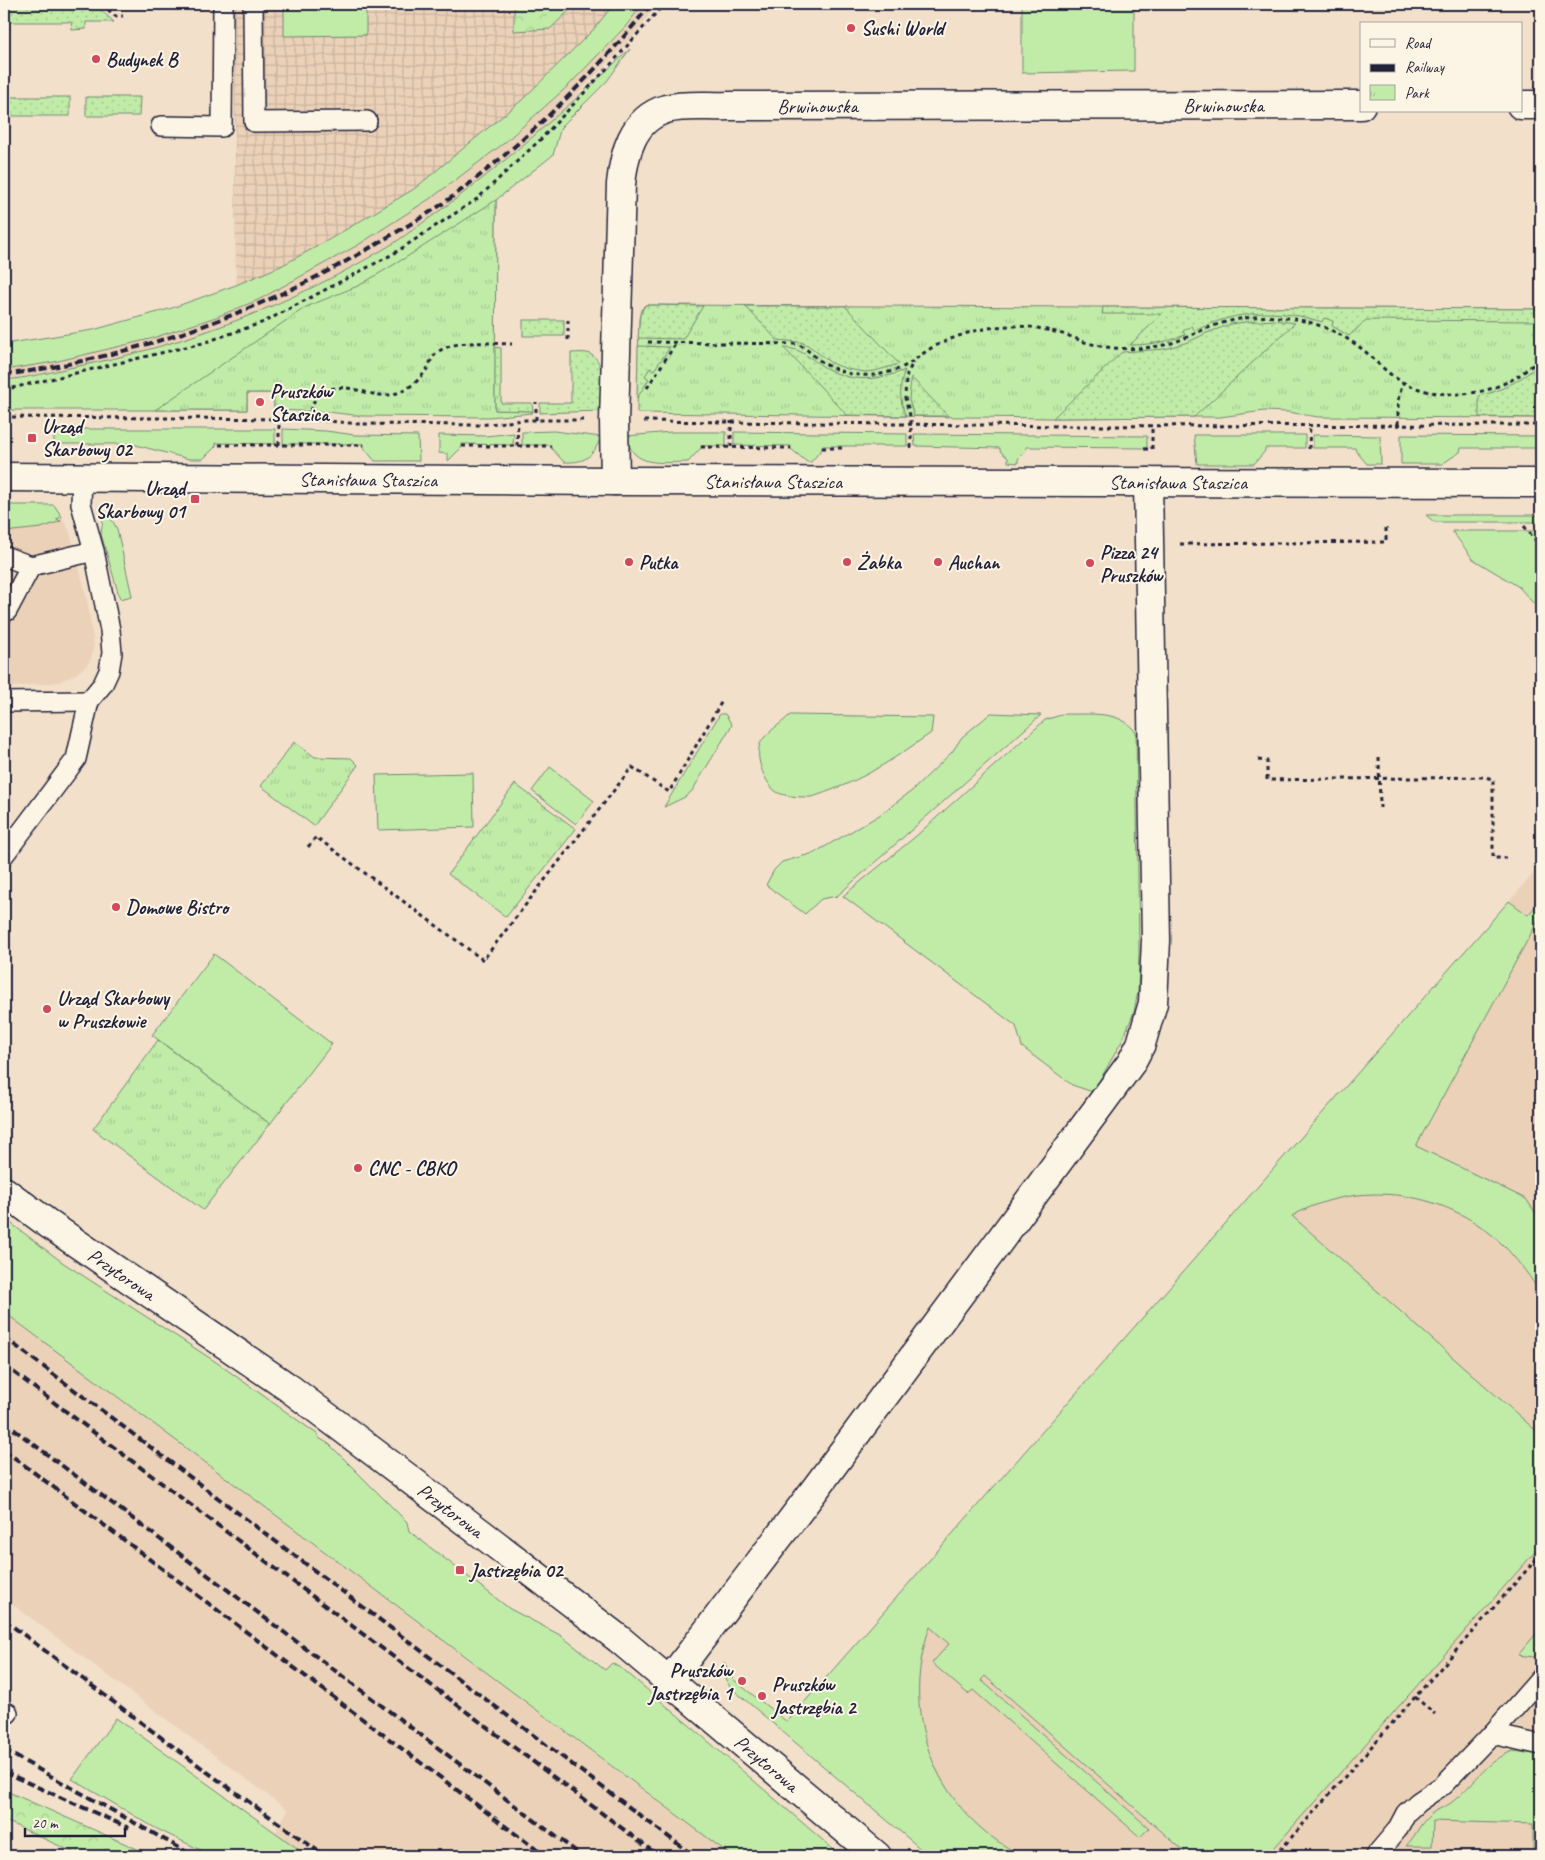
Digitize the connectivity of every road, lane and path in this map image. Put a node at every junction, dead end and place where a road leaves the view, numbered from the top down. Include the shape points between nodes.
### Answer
1 (102, 4) edge
2 (222, 4) edge
3 (253, 4) edge
4 (664, 4) edge
5 (123, 16) dead end
6 (1360, 105) edge
7 (1522, 105) edge
8 (1541, 105) edge
9 (367, 121) dead end
10 (161, 126) dead end
11 (568, 320) dead end
12 (648, 342) dead end
13 (676, 342) junction
14 (512, 344) dead end
15 (568, 344) dead end
16 (1541, 359) edge
17 (912, 362) junction
18 (1403, 382) junction
19 (646, 389) dead end
20 (4, 390) edge
21 (536, 402) dead end
22 (4, 417) edge
23 (279, 419) junction
24 (309, 419) junction
25 (536, 420) junction
26 (584, 420) dead end
27 (518, 421) junction
28 (641, 421) dead end
29 (731, 421) junction
30 (911, 423) junction
31 (1310, 424) junction
32 (1398, 424) junction
33 (1152, 425) junction
34 (1541, 425) edge
35 (216, 445) dead end
36 (279, 445) junction
37 (364, 446) dead end
38 (462, 446) dead end
39 (517, 446) junction
40 (551, 446) dead end
41 (701, 447) dead end
42 (731, 447) junction
43 (791, 448) dead end
44 (911, 448) dead end
45 (1152, 449) dead end
46 (1309, 449) dead end
47 (4, 477) edge
48 (82, 478) junction
49 (615, 481) junction
50 (1148, 482) junction
51 (1541, 483) edge
52 (1386, 526) dead end
53 (1524, 526) dead end
54 (1177, 544) dead end
55 (1541, 547) edge
56 (94, 551) junction
57 (4, 556) edge
58 (31, 566) junction
59 (4, 612) edge
60 (89, 701) junction
61 (722, 701) dead end
62 (4, 702) edge
63 (1379, 758) dead end
64 (1258, 760) dead end
65 (1379, 778) junction
66 (1380, 808) dead end
67 (308, 847) dead end
68 (4, 855) edge
69 (1506, 858) dead end
70 (4, 1190) edge
71 (1541, 1554) edge
72 (1541, 1678) edge
73 (670, 1680) junction
74 (1415, 1697) junction
75 (1435, 1714) dead end
76 (1492, 1734) junction
77 (1541, 1744) edge
78 (876, 1856) edge
79 (1275, 1856) edge
80 (1375, 1856) edge

1 - 5 path via 115,16
2 - 10 lane via 222,127
3 - 9 lane via 254,122
4 - 20 path via 541,139 477,199 393,254 264,322 203,343
6 - 49 street, Brwinowska via 728,106 673,108 654,114 630,141 621,184
7 - 8 street
11 - 15 path
12 - 13 path
13 - 17 path via 796,344 828,366 863,376 888,372
13 - 19 path
14 - 24 path via 449,346 434,356 415,383 387,397 352,388 331,388 312,403
16 - 18 path via 1516,378 1479,392 1439,393
17 - 18 path via 930,348 954,337 994,327 1041,328 1088,343 1133,349 1166,345 1232,320 1276,317 1308,322 1337,333
17 - 30 path via 905,386
18 - 32 path via 1398,400
21 - 25 path
22 - 23 path
23 - 24 path
23 - 36 path
24 - 27 path via 359,424 479,425
25 - 26 path
25 - 27 path
27 - 39 path
28 - 29 path
29 - 30 path
29 - 42 path
30 - 33 path
30 - 44 path
31 - 32 path
31 - 33 path
31 - 46 path
32 - 34 path
33 - 45 path
35 - 36 path
36 - 37 path
38 - 39 path
39 - 40 path
41 - 42 path
42 - 43 path
47 - 48 street, Stanisława Staszica
48 - 49 street, Stanisława Staszica
48 - 56 lane via 81,504
49 - 50 street, Stanisława Staszica
50 - 51 street, Stanisława Staszica
50 - 73 street via 1156,940 1153,1003 1141,1044 1131,1063
52 - 54 path via 1386,542
53 - 55 path
56 - 58 lane
56 - 60 lane via 112,653 103,684
57 - 58 lane
58 - 59 lane
60 - 62 lane
60 - 68 lane via 76,759
61 - 67 path via 668,792 632,767 483,960 316,837
63 - 65 path
64 - 65 path via 1267,761 1267,780
65 - 66 path
65 - 69 path via 1492,779 1493,858
70 - 73 street, Przytorowa via 297,1394 510,1554
71 - 74 path
72 - 76 lane
73 - 78 street, Przytorowa
74 - 75 path
74 - 79 path
76 - 77 lane
76 - 80 lane via 1443,1785 1406,1813 1397,1830

